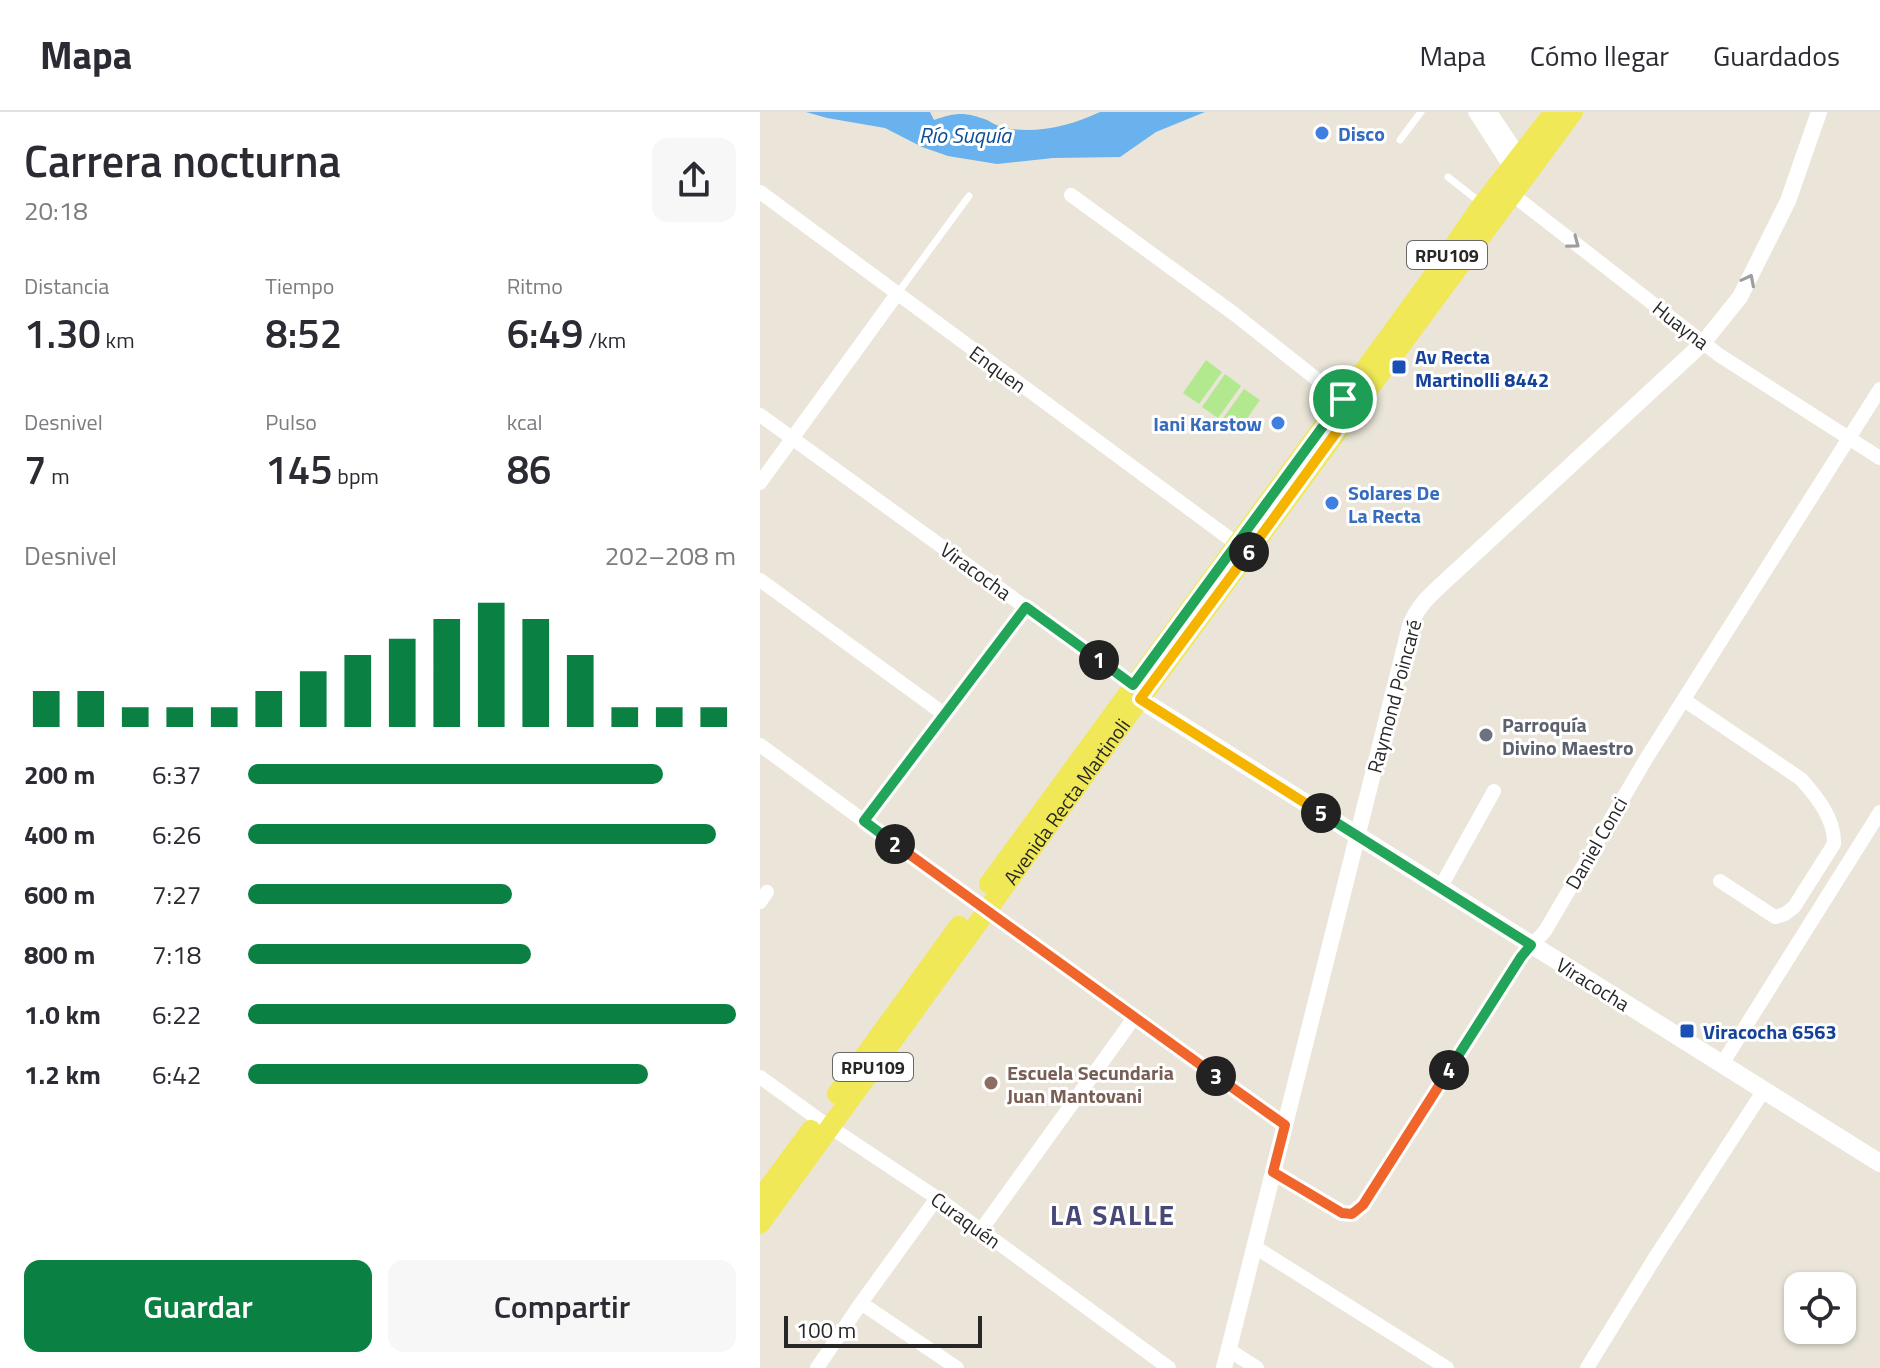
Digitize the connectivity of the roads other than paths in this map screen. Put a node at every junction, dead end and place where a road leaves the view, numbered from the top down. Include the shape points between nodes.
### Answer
1 (1421, 112) edge
2 (1475, 112) edge
3 (1490, 112) edge
4 (1554, 112) edge
5 (1573, 112) edge
6 (1819, 112) edge
7 (1400, 140) dead end
8 (1515, 175) junction
9 (1448, 177) dead end
10 (760, 192) edge
11 (1071, 195) dead end
12 (969, 196) dead end
13 (1482, 205) junction
14 (897, 294) junction
15 (1703, 343) junction
16 (1880, 389) edge
17 (1348, 404) junction
18 (760, 415) edge
19 (792, 438) junction
20 (1849, 438) junction
21 (1880, 458) edge
22 (760, 483) edge
23 (1237, 544) junction
24 (760, 580) edge
25 (1026, 607) junction
26 (1136, 692) junction
27 (1684, 700) junction
28 (944, 714) junction
29 (760, 745) edge
30 (1494, 791) dead end
31 (1880, 812) edge
32 (864, 821) junction
33 (1358, 837) junction
34 (1720, 881) dead end
35 (1440, 888) junction
36 (981, 906) junction
37 (1531, 945) junction
38 (1134, 1018) junction
39 (1722, 1064) junction
40 (760, 1077) edge
41 (1764, 1090) junction
42 (824, 1122) junction
43 (1285, 1125) junction
44 (1880, 1163) edge
45 (1273, 1172) junction
46 (937, 1198) junction
47 (760, 1199) edge
48 (760, 1224) edge
49 (981, 1230) junction
50 (1255, 1247) junction
51 (861, 1303) junction
52 (1229, 1350) junction
53 (817, 1368) edge
54 (957, 1368) edge
55 (1169, 1368) edge
56 (1224, 1368) edge
57 (1257, 1368) edge
58 (1447, 1368) edge
59 (1587, 1368) edge

1 - 7 lane
2 - 8 street
3 - 8 street
4 - 8 main road, Avenida Recta Martinoli / RPU109
5 - 8 main road, Avenida Recta Martinoli / RPU109 via 1541,156
15 -> 6 street, Raymond Poincaré via 1740,297 1791,193
8 - 13 main road, Avenida Recta Martinoli / RPU109
8 -> 15 street, Huayna
8 - 17 main road, Avenida Recta Martinoli / RPU109 via 1467,257
9 - 13 lane
10 - 14 street, Enquen
11 - 17 street
12 - 14 lane
13 - 17 main road, Avenida Recta Martinoli / RPU109
14 - 19 street
14 - 23 street, Enquen
15 - 20 street, Huayna
15 - 33 street, Raymond Poincaré via 1415,613
16 - 20 street, Daniel Conci
17 - 23 main road, Avenida Recta Martinoli / RPU109
17 - 26 main road, Avenida Recta Martinoli / RPU109
18 - 19 street, Viracocha
19 - 22 street
19 - 25 street, Viracocha
20 - 21 street, Huayna
20 - 27 street, Daniel Conci
23 - 26 main road, Avenida Recta Martinoli / RPU109
24 - 28 street
25 - 26 street, Viracocha
25 - 28 street
26 - 33 main road, Viracocha
26 - 36 main road, Avenida Recta Martinoli / RPU109
27 - 34 street via 1801,779 1827,813 1834,836 1834,844 1785,914 1775,917
27 - 37 street, Daniel Conci via 1545,931
28 - 32 street
29 - 32 street
30 - 35 street
31 - 39 street
32 - 36 street
33 - 35 main road, Viracocha
33 - 43 street, Raymond Poincaré
35 - 37 main road, Viracocha
36 - 38 street
36 - 42 main road, Avenida Recta Martinoli / RPU109
37 - 39 main road, Viracocha
37 - 45 street, Daniel Conci via 1356,1212 1342,1213
38 - 43 street
38 - 49 street
39 - 41 main road, Viracocha
40 - 42 street, Curaquén
41 - 44 main road, Viracocha
41 - 59 street
42 - 46 street, Curaquén
42 - 47 main road, Avenida Recta Martinoli / RPU109
42 - 48 main road, Avenida Recta Martinoli / RPU109
43 - 45 street, Raymond Poincaré
45 - 50 street, Raymond Poincaré
46 - 49 street, Curaquén
46 - 51 street
49 - 55 street, Curaquén
50 - 52 street, Raymond Poincaré
50 - 58 street
51 - 53 street
51 - 54 street
52 - 56 street, Raymond Poincaré
52 - 57 street

